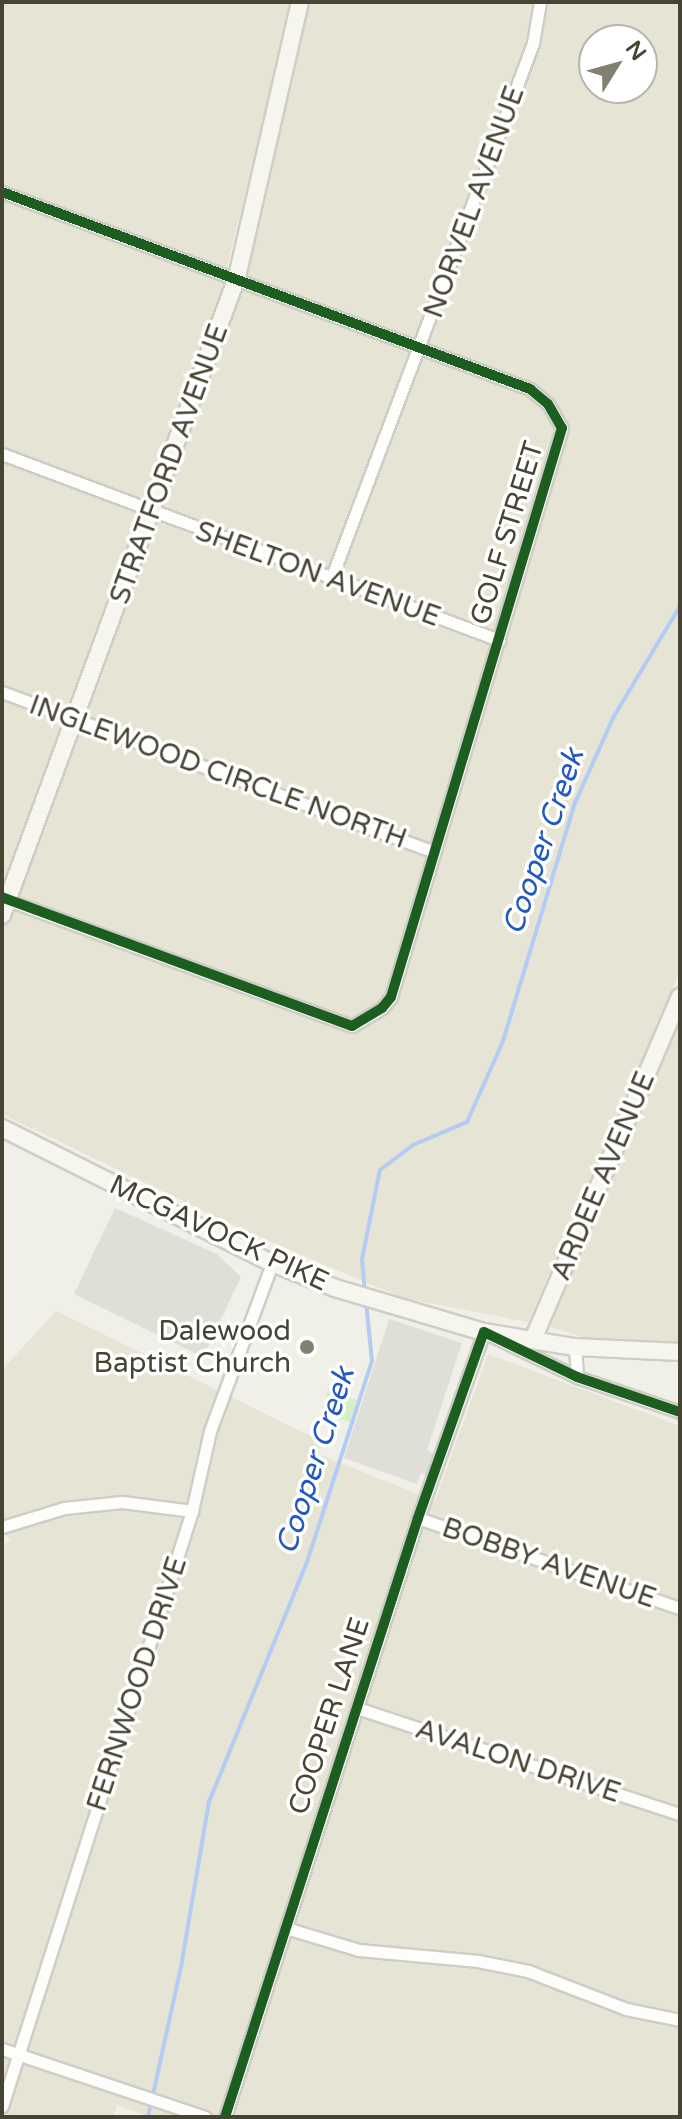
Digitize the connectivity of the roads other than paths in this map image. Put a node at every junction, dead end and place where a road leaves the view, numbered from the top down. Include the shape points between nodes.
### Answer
1 (300, 2) edge
2 (540, 2) edge
3 (2, 192) edge
4 (237, 277) junction
5 (420, 347) junction
6 (2, 454) edge
7 (150, 512) junction
8 (331, 579) junction
9 (499, 640) junction
10 (2, 692) edge
11 (76, 721) junction
12 (434, 852) junction
13 (4, 904) edge
14 (680, 997) edge
15 (2, 1128) edge
16 (272, 1263) junction
17 (484, 1332) junction
18 (534, 1337) junction
19 (575, 1347) junction
20 (680, 1352) edge
21 (535, 1358) junction
22 (577, 1377) junction
23 (680, 1412) edge
24 (192, 1511) junction
25 (418, 1518) junction
26 (2, 1527) edge
27 (680, 1608) edge
28 (357, 1708) junction
29 (680, 1814) edge
30 (286, 1928) junction
31 (680, 2020) edge
32 (2, 2049) edge
33 (19, 2055) junction
34 (2, 2106) edge
35 (205, 2117) edge
36 (225, 2117) edge

1 - 4 street, STRATFORD AVENUE
2 - 5 street, NORVEL AVENUE via 533,43
3 - 4 street, GOLF STREET
4 - 5 street, GOLF STREET
4 - 7 street, STRATFORD AVENUE
5 - 8 street, NORVEL AVENUE
5 - 9 street, GOLF STREET via 530,389 548,404 562,428
6 - 7 street, SHELTON AVENUE
7 - 8 street, SHELTON AVENUE
7 - 11 street, STRATFORD AVENUE
8 - 9 street, SHELTON AVENUE
9 - 12 street, GOLF STREET
10 - 11 street, INGLEWOOD CIRCLE NORTH
11 - 12 street, INGLEWOOD CIRCLE NORTH
11 - 13 street, STRATFORD AVENUE
12 - 13 street, GOLF STREET via 391,997 352,1026
14 - 18 street, ARDEE AVENUE
15 - 16 street, MCGAVOCK PIKE
16 - 17 street, MCGAVOCK PIKE via 347,1292
16 - 24 street, FERNWOOD DRIVE via 210,1431
17 - 18 street, MCGAVOCK PIKE
17 - 21 street
17 - 25 street, COOPER LANE
18 - 19 street, MCGAVOCK PIKE
18 - 21 street, ARDEE AVENUE
19 - 20 street, MCGAVOCK PIKE
19 - 22 street
21 - 22 street
22 - 23 street
24 - 26 street via 122,1502 64,1508
24 - 33 street, FERNWOOD DRIVE
25 - 27 street, BOBBY AVENUE
25 - 28 street, COOPER LANE
28 - 29 street, AVALON DRIVE
28 - 30 street, COOPER LANE
30 - 31 street via 359,1950 528,1971 626,2009
30 - 36 street, COOPER LANE
32 - 33 street
33 - 34 street, FERNWOOD DRIVE
33 - 35 street

